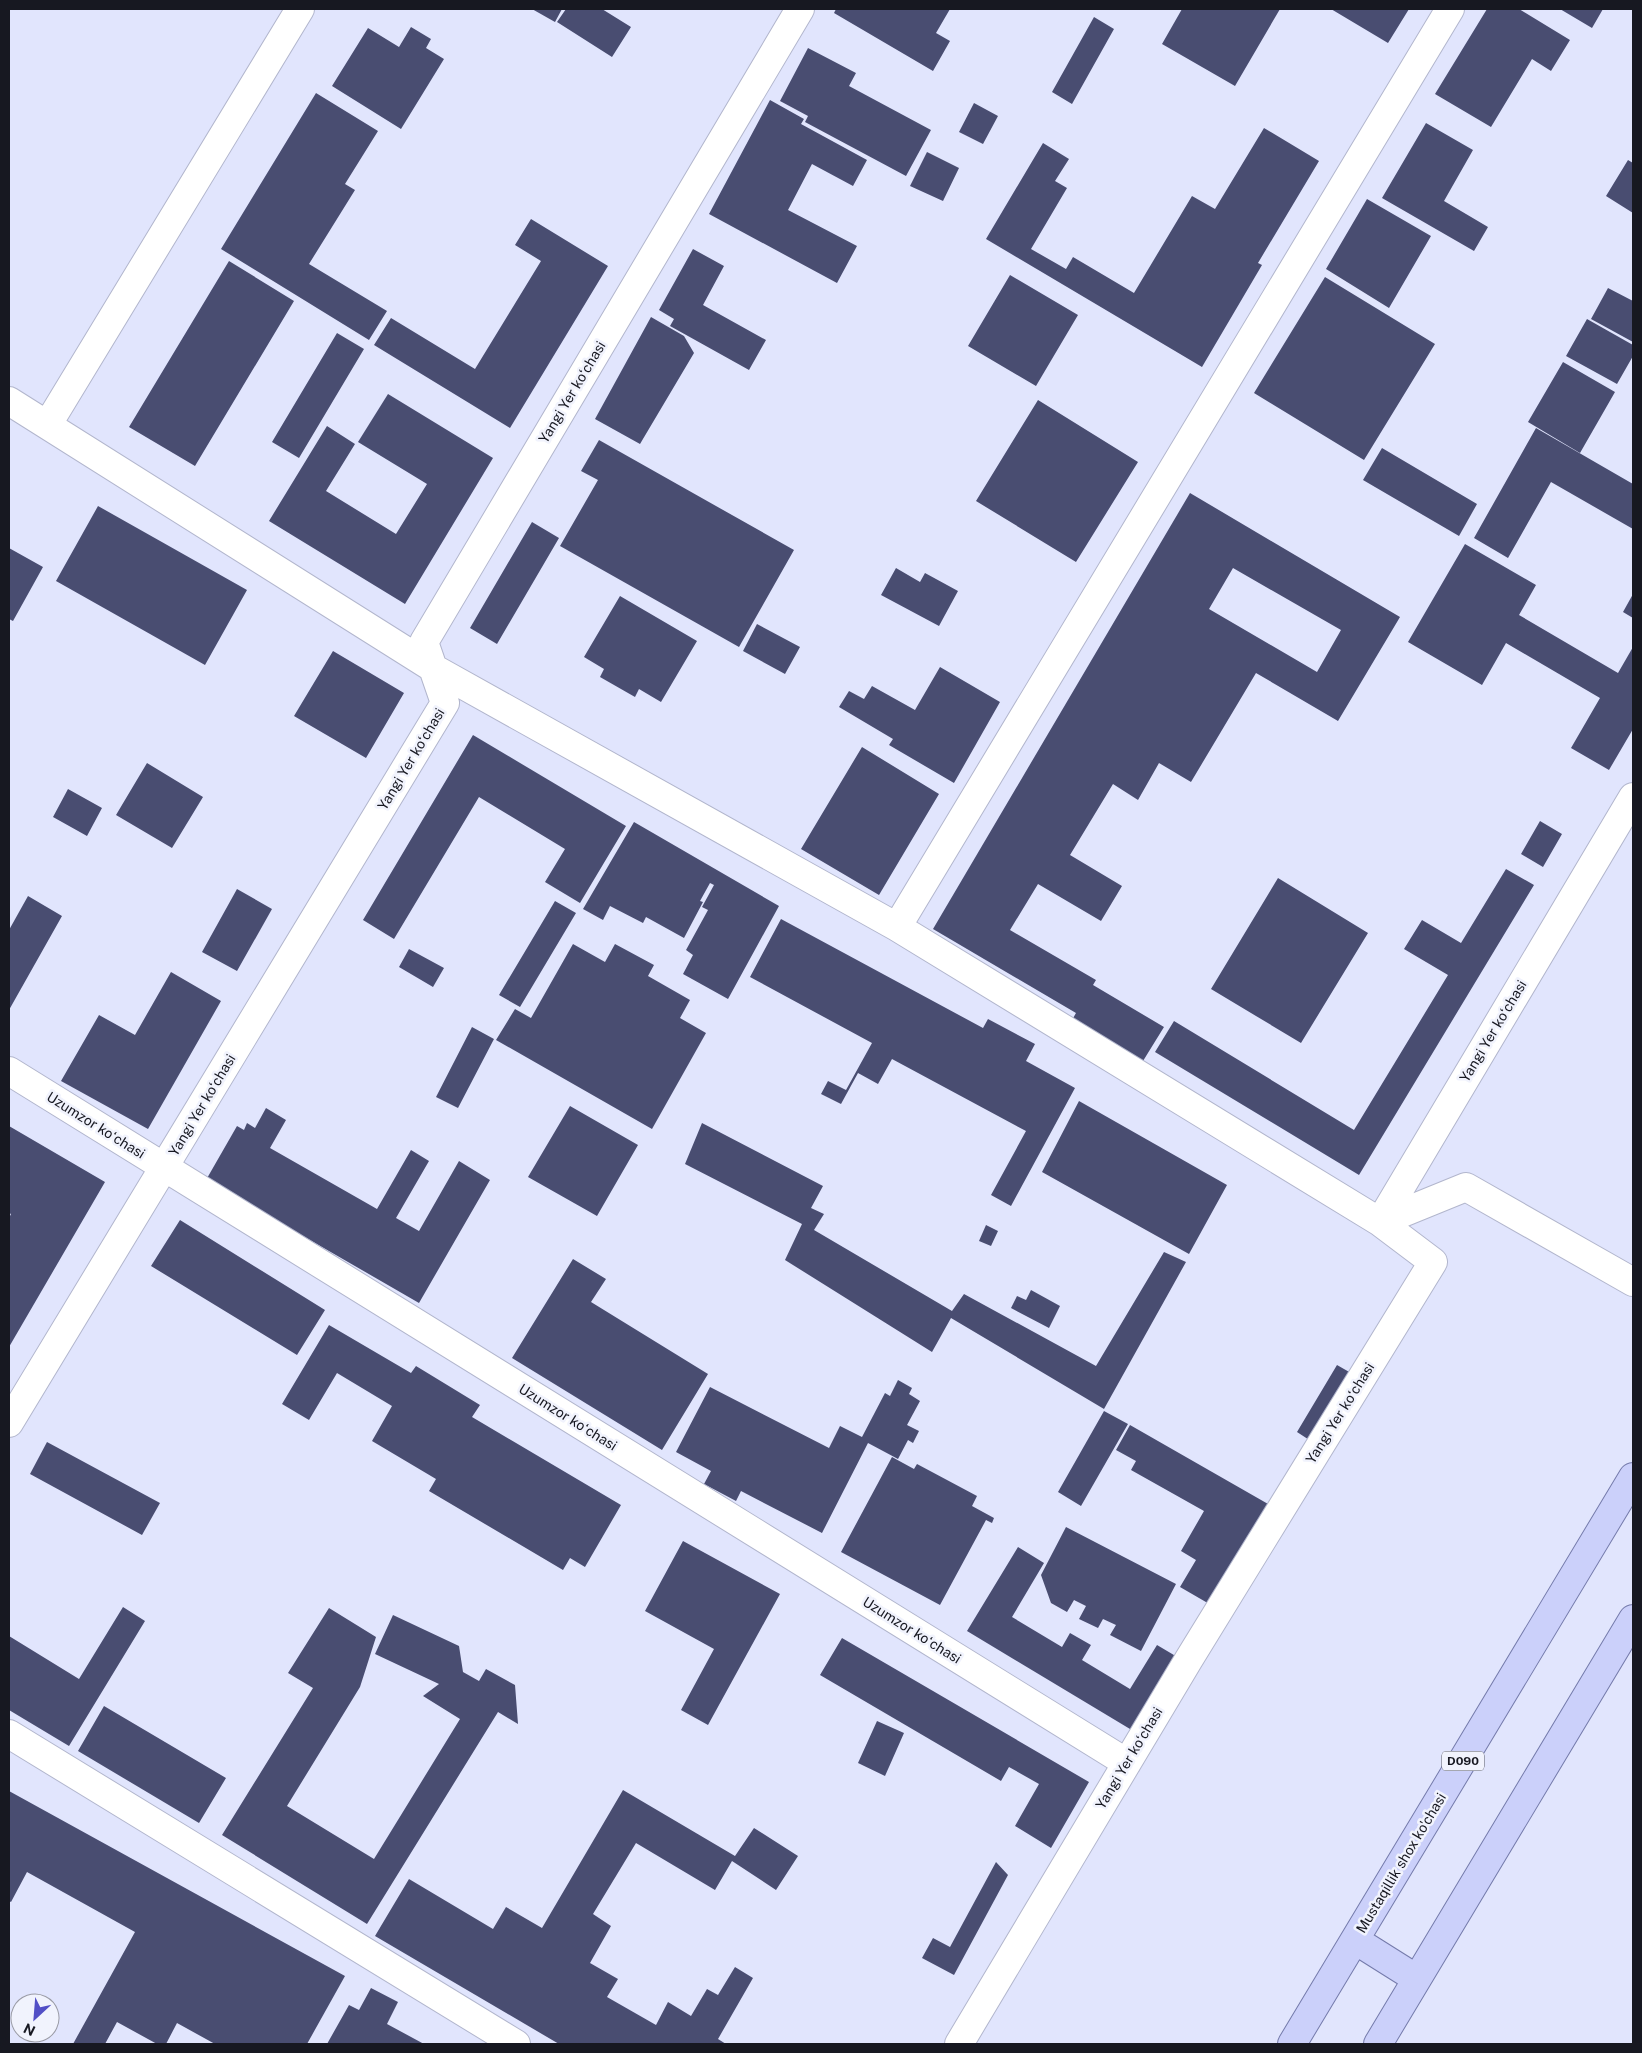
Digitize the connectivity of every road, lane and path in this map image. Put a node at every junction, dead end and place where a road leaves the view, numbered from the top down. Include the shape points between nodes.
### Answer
1 (300, 9) edge
2 (800, 9) edge
3 (1450, 9) edge
4 (9, 401) edge
5 (48, 424) junction
6 (433, 668) junction
7 (1633, 797) edge
8 (897, 927) junction
9 (9, 1071) edge
10 (164, 1167) junction
11 (1380, 1222) junction
12 (1633, 1282) edge
13 (9, 1423) edge
14 (1633, 1477) edge
15 (1633, 1619) edge
16 (9, 1734) edge
17 (1127, 1763) junction
18 (1355, 1940) junction
19 (1417, 1979) junction
20 (516, 2044) edge
21 (959, 2044) edge
22 (1292, 2044) edge
23 (1378, 2044) edge

1 - 5 street
2 - 6 street, Yangi Yer koʻchasi via 424,642
3 - 8 street
4 - 5 street
5 - 6 street
6 - 8 street
6 - 10 street, Yangi Yer koʻchasi via 445,703
7 - 11 street, Yangi Yer koʻchasi
8 - 11 street
9 - 10 street, Uzumzor koʻchasi
10 - 13 street, Yangi Yer koʻchasi
10 - 17 street, Uzumzor koʻchasi
11 - 12 street via 1466,1187
11 - 17 street, Yangi Yer koʻchasi via 1433,1262
14 - 18 main road, Mustaqillik shox ko'chasi / D090
15 - 19 main road
16 - 20 street
17 - 21 street, Yangi Yer koʻchasi
18 - 19 main road
18 - 22 main road, Mustaqillik shox ko'chasi / D090
19 - 23 main road

